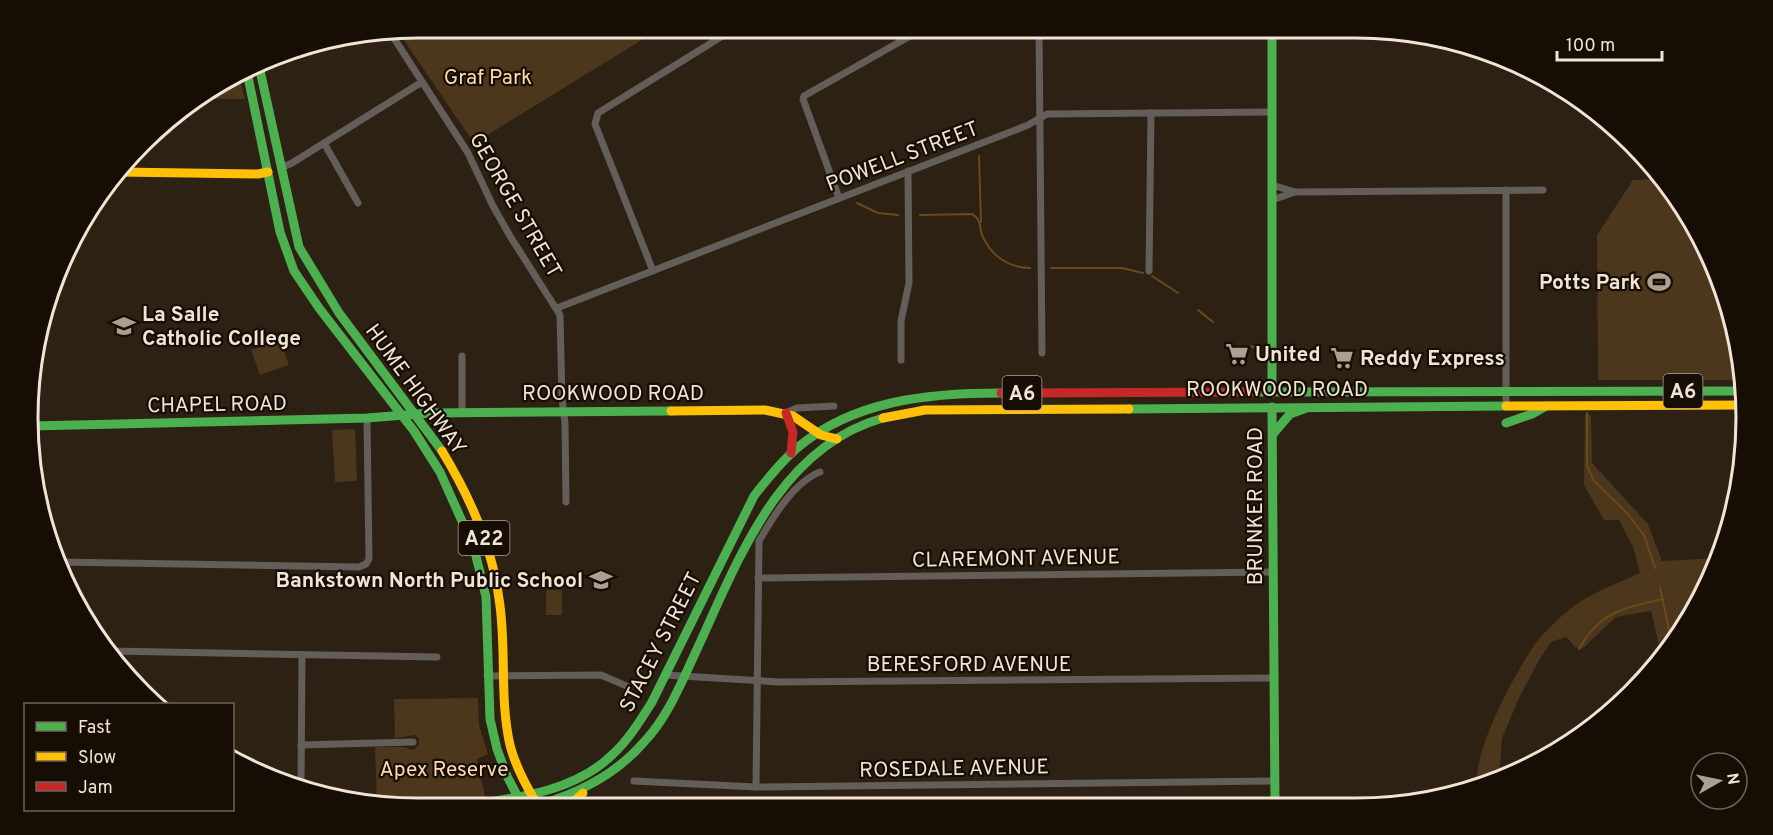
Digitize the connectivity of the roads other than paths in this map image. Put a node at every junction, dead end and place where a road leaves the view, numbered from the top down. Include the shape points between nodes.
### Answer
1 (394, 38) edge
2 (719, 38) edge
3 (907, 38) edge
4 (1039, 38) edge
5 (1272, 38) edge
6 (260, 72) edge
7 (248, 77) edge
8 (422, 82) junction
9 (1272, 112) junction
10 (1151, 113) junction
11 (1039, 118) junction
12 (324, 143) junction
13 (281, 168) junction
14 (908, 171) junction
15 (128, 172) edge
16 (268, 172) junction
17 (1272, 185) junction
18 (1506, 190) junction
19 (1543, 190) dead end
20 (1295, 192) junction
21 (839, 198) junction
22 (1272, 200) junction
23 (358, 203) dead end
24 (298, 245) junction
25 (285, 249) junction
26 (653, 271) junction
27 (1149, 271) dead end
28 (557, 308) junction
29 (1042, 353) dead end
30 (462, 356) dead end
31 (901, 360) dead end
32 (1735, 391) edge
33 (1506, 392) junction
34 (1272, 393) junction
35 (1506, 405) junction
36 (1547, 405) junction
37 (1735, 405) edge
38 (834, 406) dead end
39 (1272, 407) junction
40 (1308, 407) junction
41 (563, 411) junction
42 (462, 413) junction
43 (786, 413) junction
44 (417, 415) junction
45 (404, 416) junction
46 (367, 418) junction
47 (1506, 423) dead end
48 (38, 426) edge
49 (817, 432) junction
50 (1273, 434) junction
51 (837, 439) junction
52 (791, 453) junction
53 (820, 472) dead end
54 (566, 502) dead end
55 (66, 562) edge
56 (1273, 572) junction
57 (758, 578) junction
58 (118, 651) edge
59 (302, 655) junction
60 (437, 657) dead end
61 (665, 675) junction
62 (685, 675) junction
63 (488, 676) junction
64 (502, 676) junction
65 (1274, 678) junction
66 (757, 681) junction
67 (629, 687) dead end
68 (413, 742) dead end
69 (302, 745) junction
70 (301, 779) edge
71 (634, 781) dead end
72 (1275, 781) junction
73 (756, 787) junction
74 (588, 788) junction
75 (530, 794) junction
76 (517, 796) junction
77 (506, 798) edge
78 (533, 798) edge
79 (561, 798) edge
80 (577, 798) edge
81 (1275, 798) edge

1 - 8 street, GEORGE STREET
2 - 26 street via 595,118
3 - 21 street via 804,96 802,103
4 - 11 street
5 - 9 main road, BRUNKER ROAD
6 - 13 main road, HUME HIGHWAY / A22
7 - 16 main road, HUME HIGHWAY / A22
8 - 12 street
8 - 28 street, GEORGE STREET via 468,153 510,236
9 - 10 street, POWELL STREET
9 - 17 main road, BRUNKER ROAD
10 - 11 street, POWELL STREET via 1054,113
10 - 27 street
11 - 14 street, POWELL STREET
11 - 29 street
12 - 13 street
12 - 23 street
13 - 16 street
13 - 24 main road, HUME HIGHWAY / A22
14 - 21 street, POWELL STREET
14 - 31 street via 909,283 901,321
15 - 16 main road
16 - 25 main road, HUME HIGHWAY / A22
17 - 20 street
17 - 22 main road, BRUNKER ROAD
18 - 19 street
18 - 20 street
18 - 33 street
20 - 22 street
21 - 26 street, POWELL STREET
22 - 34 main road, BRUNKER ROAD
24 - 25 main road
24 - 44 main road, HUME HIGHWAY / A22 via 345,320
25 - 45 main road, HUME HIGHWAY / A22 via 294,271 319,308
26 - 28 street, POWELL STREET
28 - 41 street, GEORGE STREET via 561,320
30 - 42 street
32 - 33 main road, ROOKWOOD ROAD / A6
33 - 34 main road, ROOKWOOD ROAD / A6
33 - 35 street
34 - 39 main road, BRUNKER ROAD
34 - 49 main road, ROOKWOOD ROAD / A6 via 959,393 866,408
35 - 36 main road, ROOKWOOD ROAD / A6
35 - 40 main road, ROOKWOOD ROAD / A6
36 - 37 main road, ROOKWOOD ROAD / A6
36 - 47 main road
38 - 43 street via 797,408
39 - 40 main road, ROOKWOOD ROAD / A6
39 - 50 main road, BRUNKER ROAD
39 - 51 main road, ROOKWOOD ROAD / A6 via 925,410 869,423
40 - 50 main road via 1290,414
41 - 42 main road, ROOKWOOD ROAD
41 - 43 main road, ROOKWOOD ROAD
41 - 54 street, GEORGE STREET
42 - 44 main road, ROOKWOOD ROAD
43 - 49 main road, ROOKWOOD ROAD
43 - 52 main road via 794,435
44 - 45 main road, ROOKWOOD ROAD
44 - 64 main road, HUME HIGHWAY / A22 via 452,468 487,546 500,600
45 - 46 main road, CHAPEL ROAD
45 - 63 main road, HUME HIGHWAY / A22 via 440,472 474,548 486,597
46 - 48 main road, CHAPEL ROAD
46 - 55 street via 366,564 347,568
49 - 51 main road, ROOKWOOD ROAD
49 - 52 main road, STACEY STREET / A6
50 - 56 main road, BRUNKER ROAD
51 - 62 main road, STACEY STREET / A6 via 813,455 767,506
52 - 61 main road, STACEY STREET / A6 via 748,506
53 - 57 street via 809,476 787,500 759,541
56 - 57 street, CLAREMONT AVENUE
56 - 65 main road, BRUNKER ROAD
57 - 66 street
58 - 59 street
59 - 60 street
59 - 69 street
61 - 62 street, BERESFORD AVENUE
61 - 75 main road, STACEY STREET / A6 via 638,726 616,753 585,776
62 - 66 street, BERESFORD AVENUE
62 - 74 main road, STACEY STREET / A6 via 645,742
63 - 64 street
63 - 76 main road, HUME HIGHWAY / A22 via 494,735
64 - 67 street via 601,675
64 - 75 main road, HUME HIGHWAY / A22 via 508,739
65 - 66 street, BERESFORD AVENUE
65 - 72 main road, BRUNKER ROAD
66 - 73 street
68 - 69 street
69 - 70 street
71 - 73 street, ROSEDALE AVENUE
72 - 73 street, ROSEDALE AVENUE
72 - 81 main road, BRUNKER ROAD
74 - 79 main road, STACEY STREET / A6
74 - 80 main road
75 - 76 main road, STACEY STREET / A6
75 - 78 main road, HUME HIGHWAY / A22
76 - 77 main road, STACEY STREET / A6

